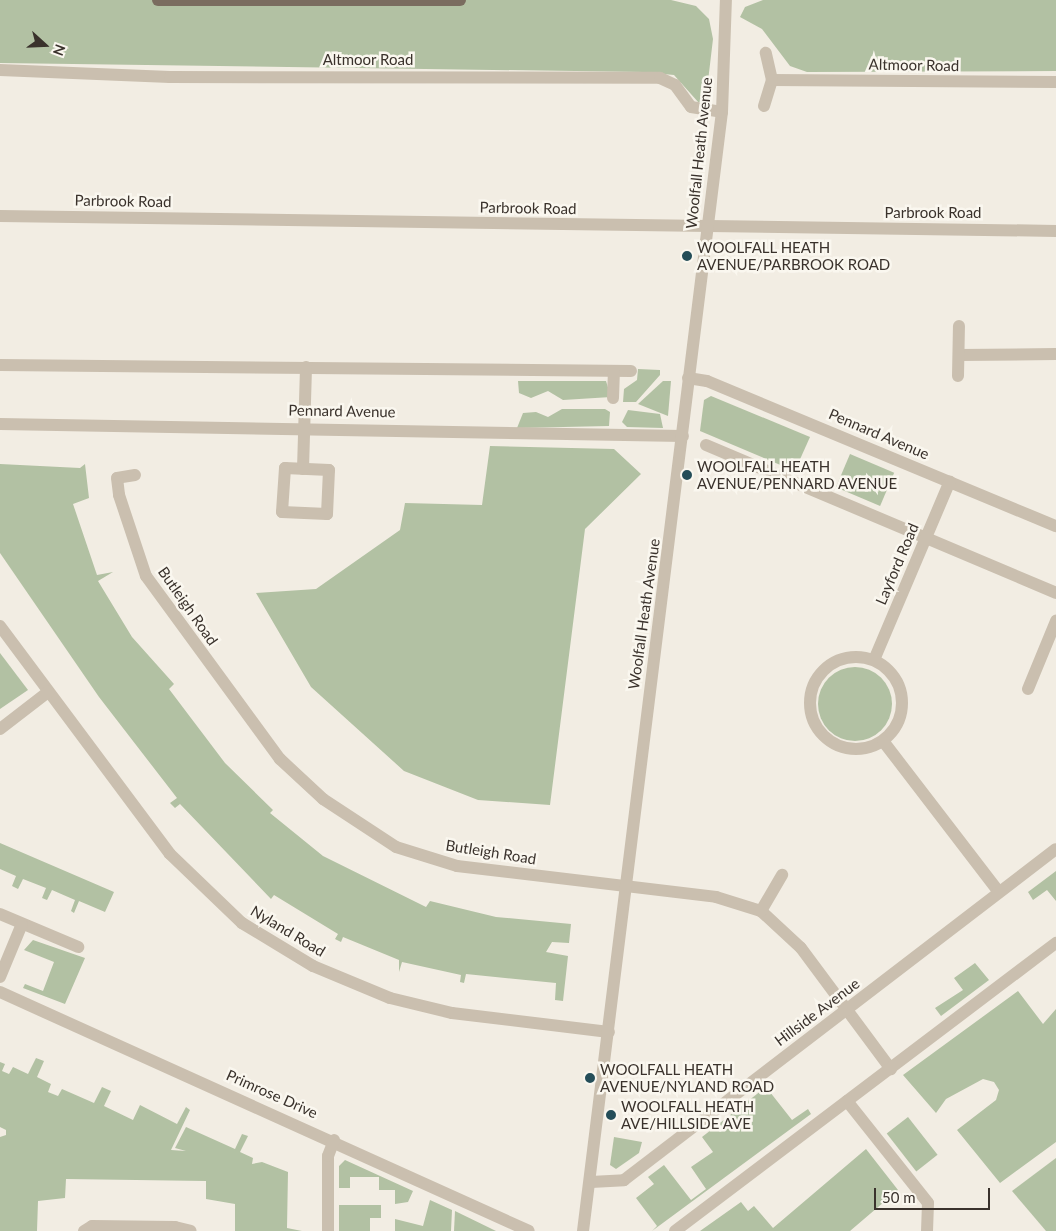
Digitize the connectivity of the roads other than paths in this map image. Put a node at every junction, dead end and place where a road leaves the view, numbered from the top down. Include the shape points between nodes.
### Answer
1 (158, 0) edge
2 (460, 0) edge
3 (726, 0) edge
4 (766, 53) dead end
5 (0, 70) edge
6 (772, 80) junction
7 (1056, 82) edge
8 (764, 106) dead end
9 (722, 112) junction
10 (0, 216) edge
11 (708, 228) junction
12 (1056, 230) edge
13 (960, 326) dead end
14 (1056, 354) edge
15 (959, 356) junction
16 (0, 366) edge
17 (306, 367) junction
18 (614, 371) junction
19 (631, 371) dead end
20 (958, 376) dead end
21 (688, 378) junction
22 (613, 398) dead end
23 (0, 424) edge
24 (305, 427) junction
25 (683, 436) junction
26 (706, 446) dead end
27 (303, 469) junction
28 (135, 475) dead end
29 (950, 481) junction
30 (1056, 526) edge
31 (926, 537) junction
32 (1056, 593) edge
33 (1056, 621) edge
34 (0, 626) edge
35 (874, 660) junction
36 (1028, 689) dead end
37 (48, 692) junction
38 (0, 728) edge
39 (883, 741) junction
40 (1056, 849) edge
41 (782, 875) dead end
42 (626, 886) junction
43 (999, 892) junction
44 (761, 911) junction
45 (0, 914) edge
46 (22, 924) junction
47 (1056, 943) edge
48 (78, 947) dead end
49 (0, 977) edge
50 (0, 992) edge
51 (847, 1010) junction
52 (609, 1032) junction
53 (890, 1069) junction
54 (847, 1101) junction
55 (334, 1140) junction
56 (591, 1182) junction
57 (84, 1231) edge
58 (191, 1231) edge
59 (328, 1231) edge
60 (530, 1231) edge
61 (583, 1231) edge
62 (675, 1231) edge
63 (927, 1231) edge

1 - 2 main road
3 - 9 street, Woolfall Heath Avenue
4 - 6 street
5 - 9 street, Altmoor Road via 170,77 660,78 675,85 697,110
6 - 7 street, Altmoor Road
6 - 8 street
9 - 11 street, Woolfall Heath Avenue
10 - 11 street, Parbrook Road
11 - 12 street, Parbrook Road
11 - 21 street, Woolfall Heath Avenue
13 - 15 street
14 - 15 street
15 - 20 street
16 - 17 street
17 - 18 street
17 - 24 street
18 - 19 street
18 - 22 street
21 - 25 street, Woolfall Heath Avenue
21 - 29 street, Pennard Avenue via 708,381
23 - 24 street, Pennard Avenue
24 - 25 street, Pennard Avenue
24 - 27 street
25 - 42 street, Woolfall Heath Avenue
26 - 31 street
27 - 27 street via 285,468 282,512 327,514 329,470
28 - 42 street, Butleigh Road via 117,478 119,495 146,576 280,759 323,799 384,840 435,860
29 - 30 street, Pennard Avenue
29 - 31 street, Layford Road
31 - 32 street
31 - 35 street, Layford Road
33 - 36 street
34 - 37 street, Nyland Road
35 - 39 street via 895,678 902,705 893,731
35 - 39 street via 844,658 819,674 812,687 811,716 817,730 840,747 863,749
37 - 38 street
37 - 52 street, Nyland Road via 188,876 242,923 286,952 390,998 452,1013
39 - 43 street
40 - 43 street, Hillside Avenue
41 - 44 street
42 - 44 street, Butleigh Road via 716,897
42 - 52 street, Woolfall Heath Avenue
43 - 51 street, Hillside Avenue
44 - 51 street, Butleigh Road via 794,941
45 - 46 street
46 - 48 street
46 - 49 street
47 - 53 street
50 - 55 street, Primrose Drive
51 - 53 street, Butleigh Road
51 - 56 street, Hillside Avenue via 624,1180
52 - 56 street, Woolfall Heath Avenue
53 - 54 street
54 - 62 street
54 - 63 street via 928,1203
55 - 59 street via 328,1156
55 - 60 street, Primrose Drive
56 - 61 street, Woolfall Heath Avenue
57 - 58 street via 92,1226 175,1227

